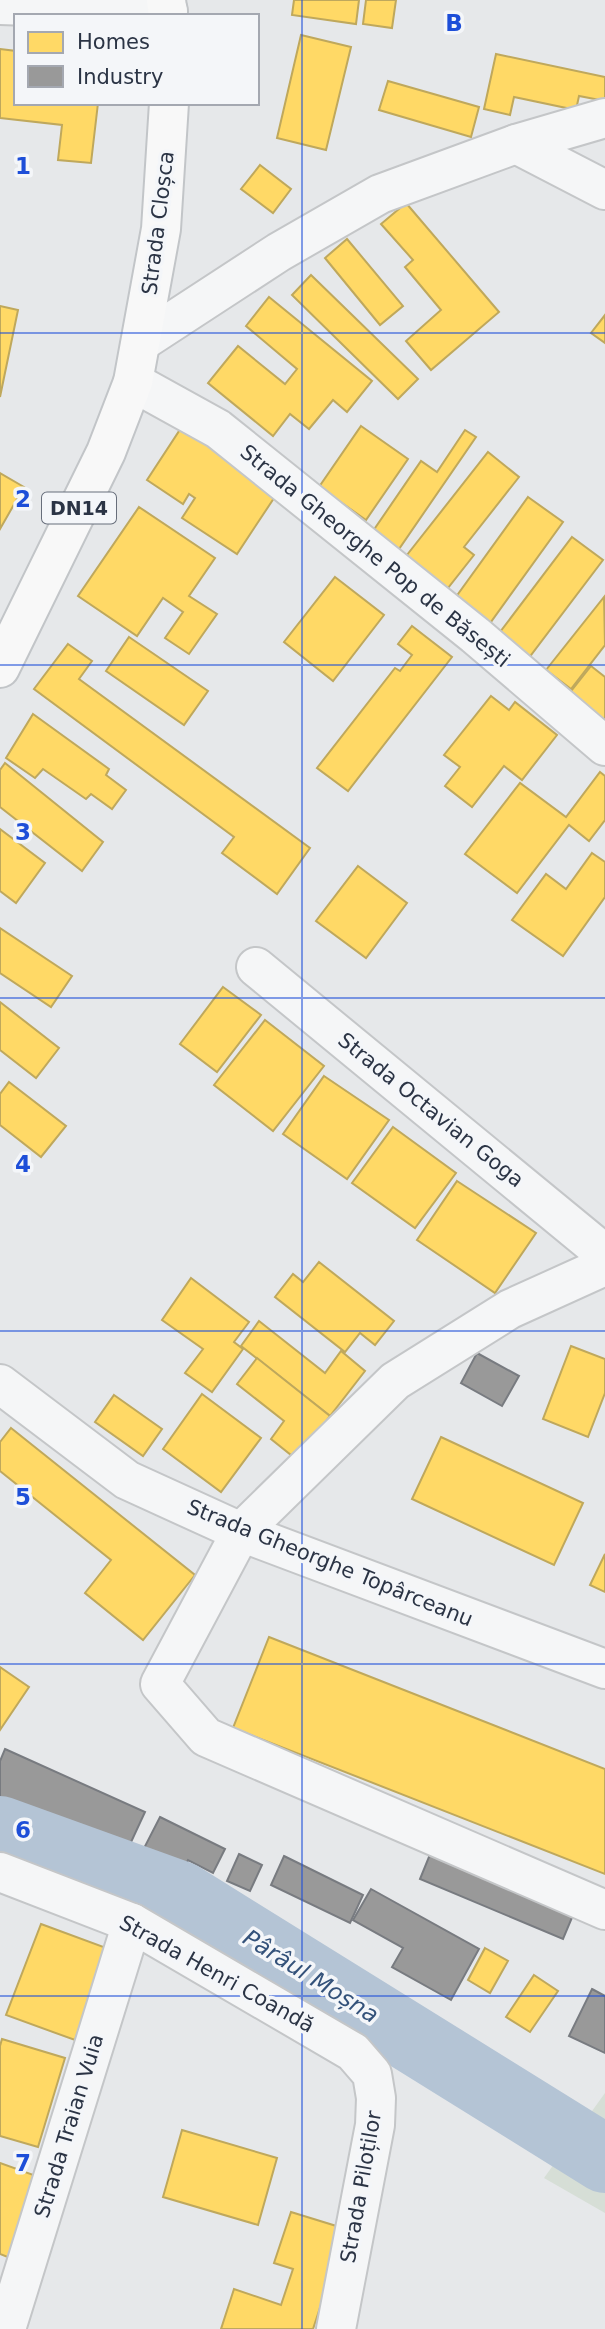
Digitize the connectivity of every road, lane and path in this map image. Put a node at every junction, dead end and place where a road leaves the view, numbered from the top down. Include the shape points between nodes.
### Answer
1 (0, 5) edge
2 (167, 9) edge
3 (169, 105) edge
4 (605, 118) edge
5 (516, 144) junction
6 (605, 190) edge
7 (141, 342) junction
8 (134, 382) junction
9 (0, 668) edge
10 (605, 746) edge
11 (256, 967) dead end
12 (605, 1254) edge
13 (605, 1266) edge
14 (0, 1384) edge
15 (240, 1532) junction
16 (605, 1669) edge
17 (0, 1872) edge
18 (605, 1910) edge
19 (132, 1923) junction
20 (354, 2052) joint
21 (6, 2329) edge
22 (336, 2329) edge

1 - 2 street
3 - 7 main road, Strada Cloșca / DN14 via 161,229
4 - 5 street
5 - 6 street
5 - 7 street via 380,194 279,251
7 - 8 main road, DN14
8 - 9 main road, DN14 via 106,452
8 - 10 street, Strada Gheorghe Pop de Băsești via 218,429
11 - 12 street, Strada Octavian Goga
13 - 15 street via 510,1309 395,1381
14 - 15 street, Strada Gheorghe Topârceanu via 127,1480
15 - 16 street, Strada Gheorghe Topârceanu
15 - 18 street via 160,1684 206,1737
17 - 19 street, Strada Henri Coandă
19 - 20 street, Strada Henri Coandă
19 - 21 street, Strada Traian Vuia
20 - 22 street, Strada Piloților via 372,2074 375,2125

